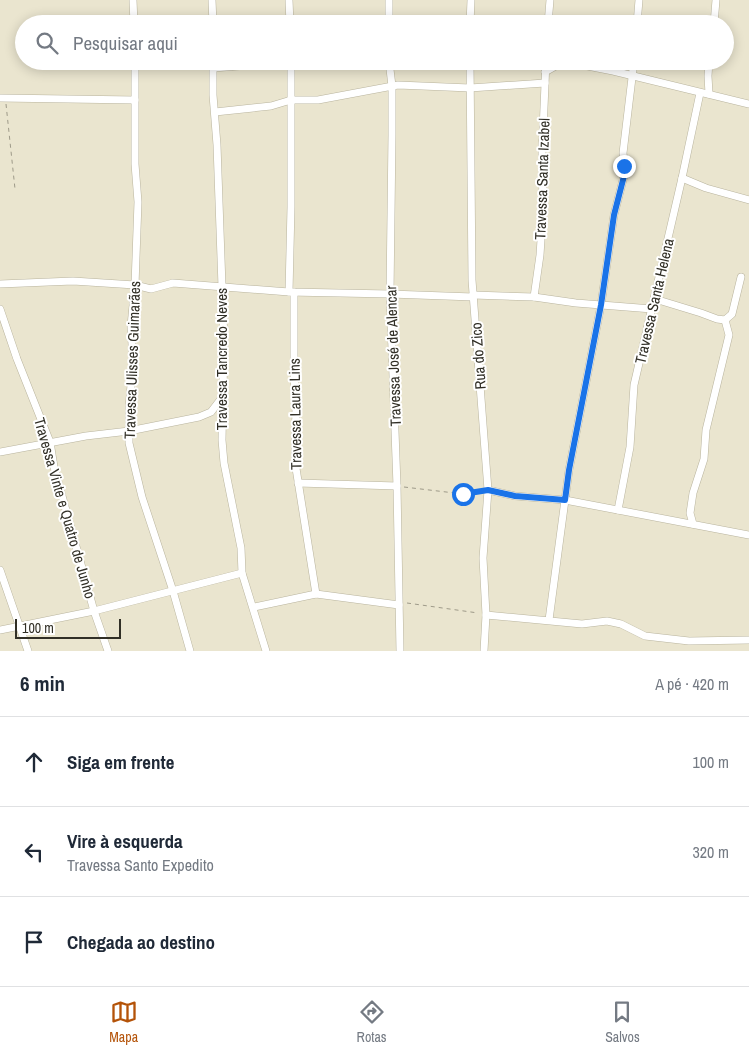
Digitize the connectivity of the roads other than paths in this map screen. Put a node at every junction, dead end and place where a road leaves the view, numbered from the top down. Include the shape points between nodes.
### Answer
1 (133, 0) edge
2 (212, 0) edge
3 (289, 0) edge
4 (390, 0) edge
5 (470, 0) edge
6 (550, 0) edge
7 (640, 0) edge
8 (716, 0) edge
9 (134, 15) edge
10 (212, 15) edge
11 (290, 15) edge
12 (389, 15) edge
13 (470, 15) edge
14 (549, 15) edge
15 (638, 15) edge
16 (715, 15) edge
17 (135, 70) edge
18 (213, 70) edge
19 (290, 70) edge
20 (391, 70) edge
21 (470, 70) edge
22 (549, 70) edge
23 (606, 70) edge
24 (633, 70) edge
25 (708, 70) edge
26 (545, 72) joint
27 (633, 75) junction
28 (545, 83) junction
29 (392, 86) junction
30 (470, 88) junction
31 (700, 93) junction
32 (709, 94) junction
33 (3, 98) edge
34 (136, 100) junction
35 (291, 100) junction
36 (749, 104) edge
37 (215, 112) junction
38 (682, 178) junction
39 (749, 200) edge
40 (741, 277) dead end
41 (0, 284) edge
42 (135, 286) junction
43 (222, 286) junction
44 (291, 292) junction
45 (390, 294) junction
46 (473, 296) junction
47 (534, 297) junction
48 (655, 299) junction
49 (601, 305) junction
50 (0, 309) edge
51 (652, 309) junction
52 (725, 320) junction
53 (221, 398) junction
54 (129, 431) junction
55 (50, 442) junction
56 (0, 452) edge
57 (298, 483) junction
58 (398, 486) junction
59 (488, 490) junction
60 (565, 500) junction
61 (618, 510) junction
62 (693, 524) junction
63 (749, 535) edge
64 (0, 570) edge
65 (242, 573) junction
66 (173, 591) junction
67 (316, 594) junction
68 (399, 603) junction
69 (254, 607) junction
70 (94, 611) junction
71 (486, 614) junction
72 (549, 620) junction
73 (19, 626) junction
74 (0, 630) edge
75 (749, 640) edge
76 (28, 651) edge
77 (108, 651) edge
78 (190, 651) edge
79 (266, 651) edge
80 (400, 651) edge
81 (484, 651) edge

1 - 9 street
2 - 10 street
3 - 11 street
4 - 12 street
5 - 13 street
6 - 14 street
7 - 15 street
8 - 16 street
17 - 34 street, Travessa Ulisses Guimarães
18 - 37 street, Travessa Tancredo Neves
19 - 35 street, Travessa Laura Lins
20 - 29 street, Travessa José de Alencar
21 - 30 street, Rua do Zico
22 - 26 street
23 - 27 street
24 - 27 street
25 - 32 street
26 - 28 street, Travessa Santa Izabel
27 - 31 street
27 - 49 street via 622,153 625,172 611,230
28 - 30 street
28 - 47 street, Travessa Santa Izabel via 543,209
29 - 30 street
29 - 35 street via 318,100
29 - 45 street, Travessa José de Alencar
30 - 46 street, Rua do Zico
31 - 32 street
31 - 38 street, Travessa Santa Helena
32 - 36 street
33 - 34 street
34 - 42 street, Travessa Ulisses Guimarães via 138,202
35 - 37 street via 271,106
35 - 44 street, Travessa Laura Lins
37 - 43 street, Travessa Tancredo Neves
38 - 39 street
38 - 48 street, Travessa Santa Helena
40 - 52 street via 732,314
41 - 42 street via 73,281
42 - 43 street via 151,289 173,283
42 - 54 street, Travessa Ulisses Guimarães
43 - 44 street
43 - 53 street, Travessa Tancredo Neves via 224,343
44 - 45 street
44 - 57 street, Travessa Laura Lins
45 - 46 street
45 - 58 street, Travessa José de Alencar
46 - 47 street
46 - 59 street, Rua do Zico
47 - 49 street
48 - 51 street, Travessa Santa Helena
48 - 52 street
49 - 51 street
49 - 60 street
50 - 55 street, Travessa Vinte e Quatro de Junho
51 - 61 street, Travessa Santa Helena via 634,386 630,448
52 - 62 street via 729,335 706,430 704,459 692,492 690,513
53 - 54 street via 212,411 200,417
53 - 65 street, Travessa Tancredo Neves via 224,462 238,530
54 - 55 street
54 - 66 street, Travessa Ulisses Guimarães via 130,452 142,497
55 - 56 street
55 - 70 street, Travessa Vinte e Quatro de Junho
57 - 58 street
57 - 67 street, Travessa Laura Lins
58 - 68 street, Travessa José de Alencar
59 - 60 street
59 - 71 street, Rua do Zico via 483,558
60 - 61 street
60 - 72 street
61 - 62 street
62 - 63 street
64 - 73 street
65 - 66 street
65 - 69 street, Travessa Tancredo Neves
66 - 70 street
66 - 78 street, Travessa Ulisses Guimarães
67 - 68 street
67 - 69 street
68 - 80 street, Travessa José de Alencar
69 - 79 street, Travessa Tancredo Neves
70 - 73 street
70 - 77 street, Travessa Vinte e Quatro de Junho
71 - 72 street
71 - 81 street, Rua do Zico
72 - 75 street via 582,624 607,620 645,636 689,641
73 - 74 street
73 - 76 street

